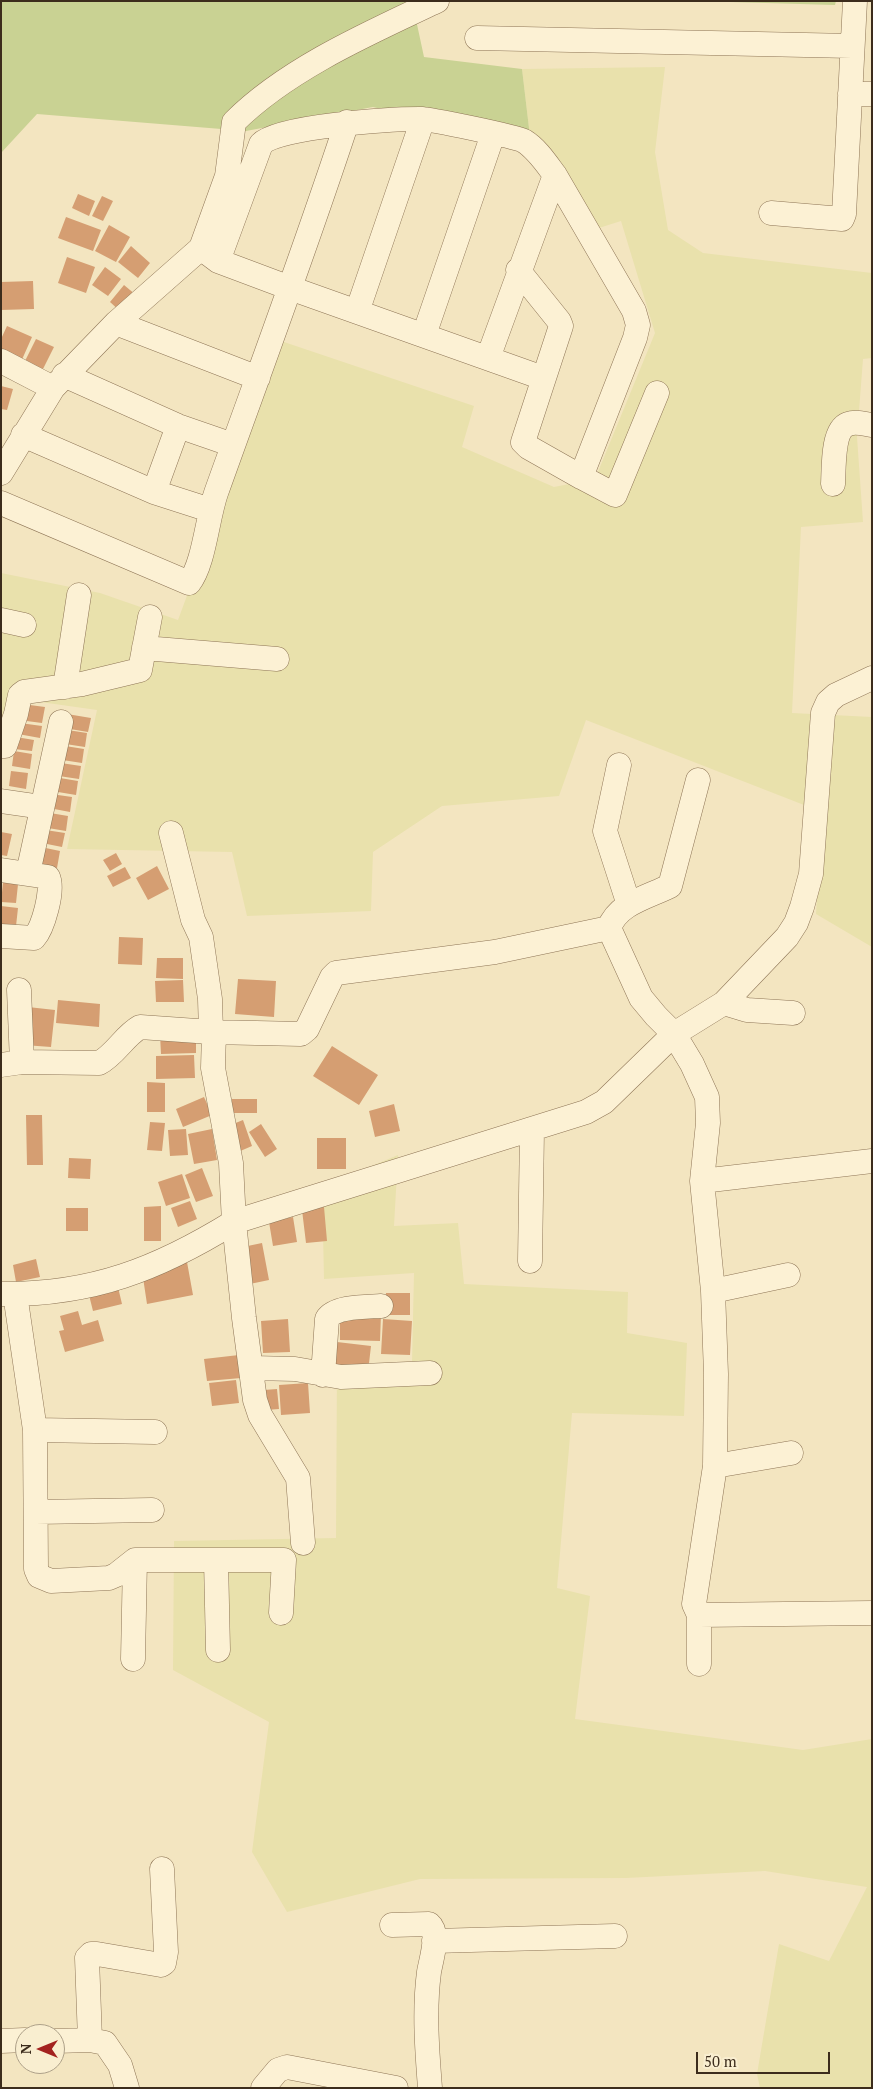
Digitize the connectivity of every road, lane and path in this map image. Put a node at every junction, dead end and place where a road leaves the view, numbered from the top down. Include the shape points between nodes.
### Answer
1 (437, 1) edge
2 (855, 1) edge
3 (477, 38) dead end
4 (852, 46) junction
5 (861, 94) edge
6 (423, 119) junction
7 (347, 122) junction
8 (494, 134) junction
9 (555, 175) junction
10 (771, 214) dead end
11 (209, 255) junction
12 (518, 270) junction
13 (290, 288) junction
14 (357, 312) junction
15 (116, 323) junction
16 (424, 335) junction
17 (488, 358) junction
18 (1, 361) edge
19 (258, 378) junction
20 (543, 378) junction
21 (58, 381) junction
22 (656, 393) dead end
23 (872, 425) edge
24 (178, 426) junction
25 (23, 435) junction
26 (233, 445) junction
27 (4, 462) edge
28 (581, 477) junction
29 (833, 484) dead end
30 (154, 492) junction
31 (1, 503) edge
32 (210, 510) junction
33 (79, 596) dead end
34 (150, 617) dead end
35 (144, 648) junction
36 (277, 659) dead end
37 (872, 678) edge
38 (65, 687) junction
39 (61, 722) dead end
40 (1, 746) edge
41 (619, 764) dead end
42 (698, 780) dead end
43 (1, 802) edge
44 (42, 807) junction
45 (171, 833) dead end
46 (1, 870) edge
47 (28, 873) junction
48 (629, 904) junction
49 (609, 928) junction
50 (1, 936) edge
51 (19, 990) dead end
52 (724, 1003) junction
53 (793, 1013) dead end
54 (213, 1032) junction
55 (674, 1034) junction
56 (12, 1063) edge
57 (532, 1130) junction
58 (872, 1161) edge
59 (702, 1181) junction
60 (234, 1222) junction
61 (530, 1261) dead end
62 (788, 1275) dead end
63 (714, 1291) junction
64 (8, 1294) edge
65 (380, 1306) dead end
66 (252, 1368) junction
67 (430, 1373) dead end
68 (323, 1375) junction
69 (35, 1430) junction
70 (156, 1432) dead end
71 (791, 1453) dead end
72 (715, 1466) junction
73 (152, 1510) dead end
74 (36, 1512) junction
75 (302, 1543) dead end
76 (135, 1560) junction
77 (216, 1560) junction
78 (872, 1612) edge
79 (281, 1613) dead end
80 (699, 1615) junction
81 (218, 1650) dead end
82 (133, 1659) dead end
83 (699, 1664) dead end
84 (162, 1869) dead end
85 (392, 1925) dead end
86 (615, 1936) dead end
87 (434, 1940) junction
88 (15, 2040) edge
89 (90, 2040) junction
90 (1, 2041) edge
91 (65, 2041) edge
92 (127, 2088) edge
93 (263, 2088) edge
94 (396, 2088) edge
95 (430, 2088) edge

1 - 11 street via 285,79 234,122 227,176
2 - 4 street
3 - 4 street
4 - 5 street
5 - 10 street via 842,219
6 - 7 street
6 - 8 street
6 - 14 street
7 - 11 street via 273,136 264,141
7 - 13 street
8 - 9 street via 524,141 542,157
8 - 16 street
9 - 12 street
9 - 28 street via 634,311 638,325
11 - 13 street
11 - 15 street
12 - 17 street
12 - 20 street via 561,326
13 - 14 street
13 - 19 street
14 - 16 street
15 - 19 street
15 - 21 street
16 - 17 street
17 - 20 street
18 - 21 street
19 - 26 street
20 - 28 street via 523,442
21 - 24 street
21 - 25 street
22 - 28 street via 615,495
23 - 29 street via 856,422 842,429 836,442
24 - 26 street
24 - 30 street
25 - 27 street
25 - 30 street
26 - 32 street
30 - 32 street
31 - 32 street via 189,583 196,574
33 - 38 street
34 - 35 street
35 - 36 street
35 - 38 street via 140,670
37 - 52 street via 836,694 823,713 811,874 796,923
38 - 40 street via 27,690 20,694 5,746
39 - 44 street
41 - 48 street via 605,831
42 - 48 street via 670,886
43 - 44 street
44 - 47 street
45 - 54 street via 201,937
46 - 47 street
47 - 50 street via 48,877 50,883 39,933 27,939
48 - 49 street
49 - 54 street via 495,952 341,972 332,977 307,1029 301,1034
49 - 55 street via 641,998
51 - 56 street
52 - 53 street via 747,1010
52 - 55 street
54 - 56 street via 140,1027 99,1063
54 - 60 street via 213,1068 231,1164
55 - 57 street via 604,1102 586,1112
55 - 59 street via 707,1097 708,1123
57 - 60 street
57 - 61 street
58 - 59 street
59 - 63 street
60 - 64 street via 157,1265 113,1281 70,1290
60 - 66 street
62 - 63 street
63 - 72 street
64 - 69 street
65 - 68 street via 330,1314
66 - 68 street via 282,1368
66 - 75 street via 260,1415 298,1478
67 - 68 street
69 - 70 street
69 - 74 street
71 - 72 street
72 - 80 street via 694,1604
73 - 74 street
74 - 76 street via 36,1570 43,1580 109,1578
76 - 77 street
76 - 82 street
77 - 79 street via 284,1560
77 - 81 street
78 - 80 street
80 - 83 street
84 - 89 street via 164,1963 160,1965 97,1954 87,1958
85 - 87 street via 431,1925
86 - 87 street
87 - 95 street via 428,1982
88 - 90 street
89 - 91 street
89 - 92 street via 105,2043 120,2064
93 - 94 street via 278,2070 292,2067

